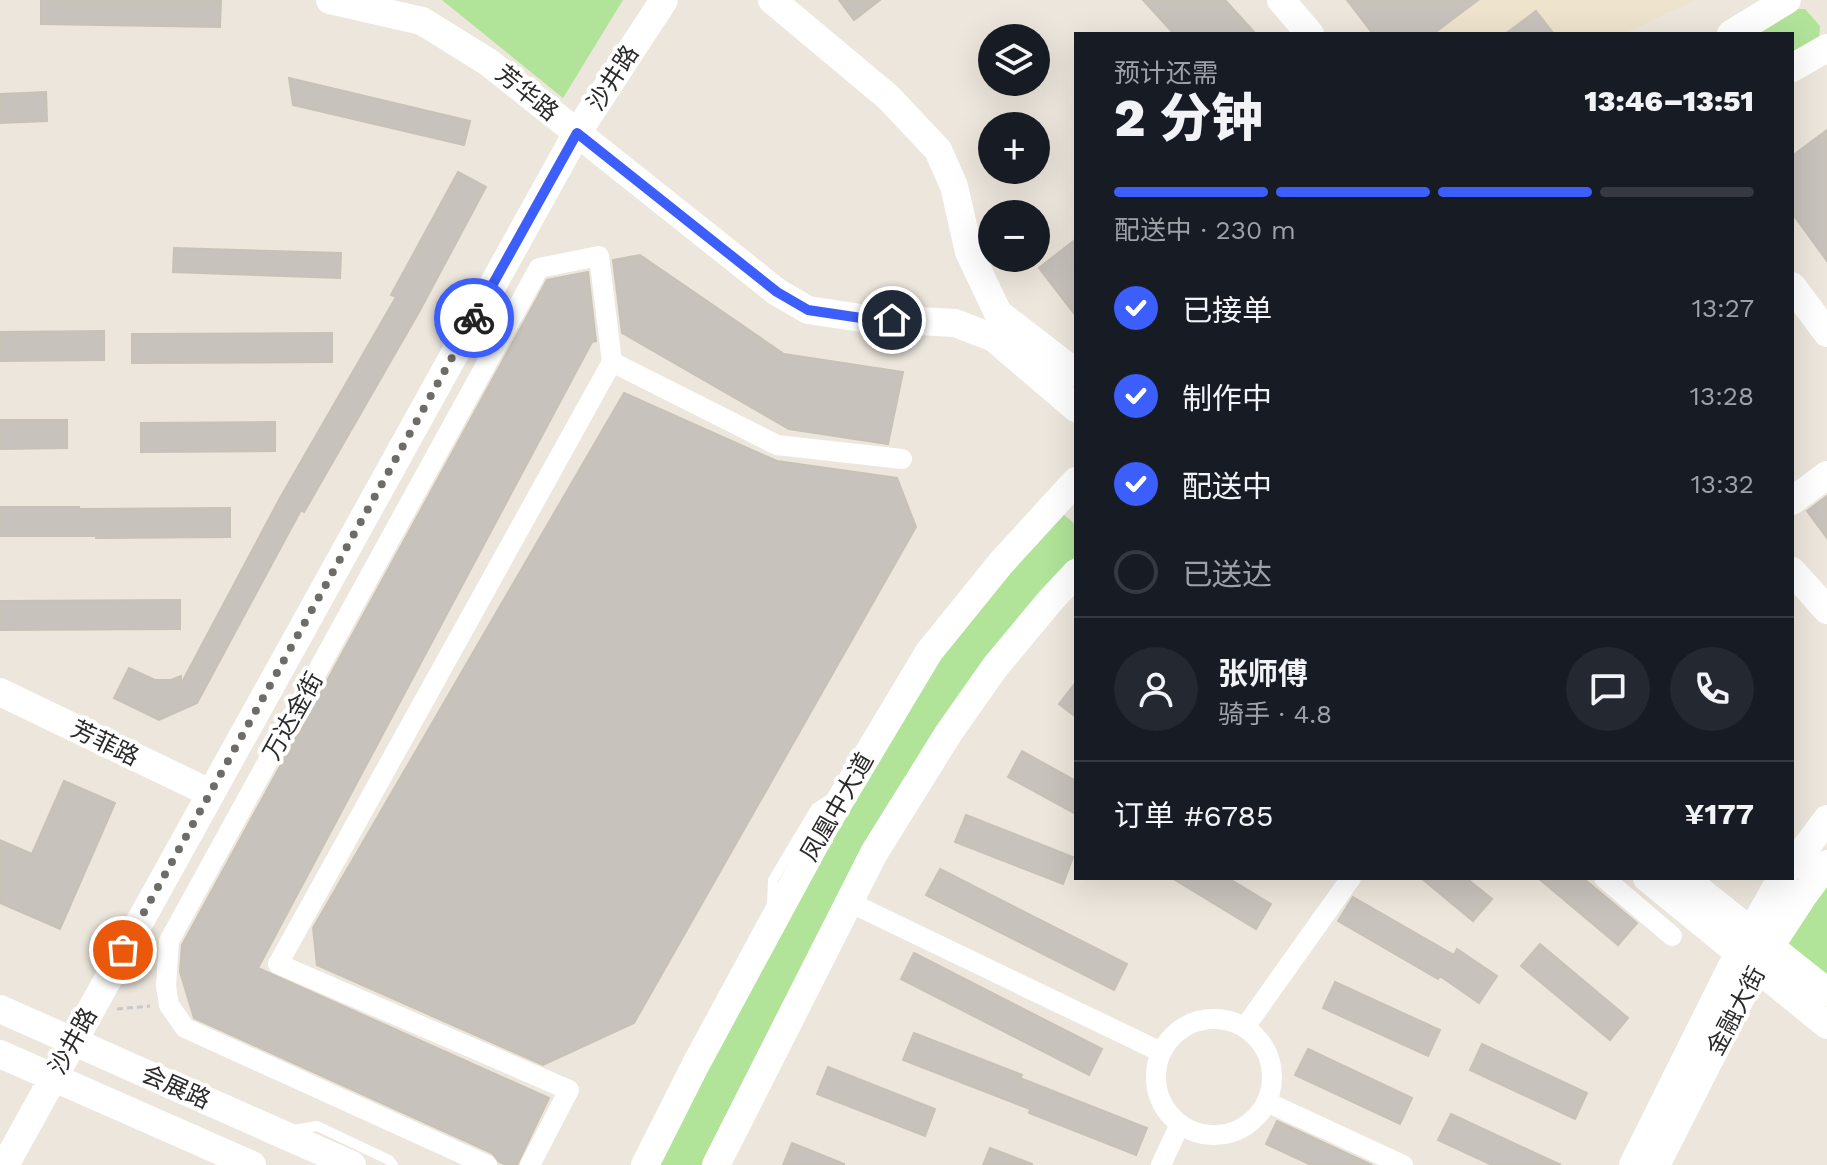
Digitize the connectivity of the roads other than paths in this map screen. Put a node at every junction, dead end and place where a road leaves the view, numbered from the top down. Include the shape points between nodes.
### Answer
1 (330, 0) edge
2 (664, 0) edge
3 (772, 0) edge
4 (1281, 0) edge
5 (1787, 0) edge
6 (1308, 32) edge
7 (1734, 32) edge
8 (1827, 48) edge
9 (1794, 67) edge
10 (577, 133) junction
11 (1794, 289) edge
12 (1827, 333) edge
13 (612, 362) junction
14 (1074, 371) edge
15 (1074, 406) edge
16 (902, 459) dead end
17 (1827, 475) edge
18 (1074, 483) edge
19 (1794, 500) edge
20 (1794, 573) edge
21 (1074, 575) edge
22 (1827, 610) edge
23 (0, 692) edge
24 (210, 793) junction
25 (1827, 819) edge
26 (1794, 863) edge
27 (1827, 864) edge
28 (1350, 880) edge
29 (1606, 880) edge
30 (1650, 880) edge
31 (1686, 880) edge
32 (1782, 880) edge
33 (849, 902) junction
34 (1672, 936) dead end
35 (1755, 950) junction
36 (1827, 992) edge
37 (0, 1009) edge
38 (1827, 1025) edge
39 (1245, 1027) junction
40 (74, 1040) junction
41 (1161, 1052) junction
42 (0, 1054) edge
43 (53, 1077) junction
44 (1267, 1102) junction
45 (670, 1115) junction
46 (1180, 1124) junction
47 (280, 1133) junction
48 (5, 1165) edge
49 (252, 1165) edge
50 (352, 1165) edge
51 (393, 1165) edge
52 (487, 1165) edge
53 (530, 1165) edge
54 (627, 1165) edge
55 (645, 1165) edge
56 (718, 1165) edge
57 (1161, 1165) edge
58 (1403, 1165) edge
59 (1633, 1165) edge
60 (1656, 1165) edge

1 - 10 street, 芳华路 via 422,21 488,62
2 - 10 street, 沙井路
3 - 14 street via 888,97 938,150 954,186 969,252 998,313
4 - 6 street
5 - 7 street
8 - 9 street
10 - 15 street, 芳华路 via 777,292 808,310 955,323 994,338
10 - 24 street, 沙井路
11 - 12 street
13 - 16 street via 777,445
13 - 52 street, 万达金街 via 599,256 539,268 169,941 169,1005 185,1028
13 - 53 street via 278,964 569,1090
17 - 19 street
18 - 45 street, 凤凰中大道 via 929,652 847,788
20 - 22 street
21 - 33 street via 995,667 948,734
23 - 24 street, 芳菲路
24 - 40 street, 沙井路
25 - 26 street
27 - 35 street, 金融大街
28 - 39 street
29 - 34 street
30 - 35 street
31 - 35 street
32 - 35 street, 金融大街
33 - 41 street
33 - 56 street
35 - 36 street
35 - 38 street
35 - 59 street, 金融大街
35 - 60 street, 金融大街
37 - 40 street, 会展路
39 - 41 street via 1226,1020 1188,1024
39 - 44 street via 1258,1038 1272,1068
40 - 43 street, 沙井路
40 - 47 street, 会展路
41 - 46 street via 1158,1091
42 - 43 street, 会展路
43 - 48 street, 沙井路
43 - 49 street, 会展路
44 - 46 street via 1255,1118 1228,1132 1198,1133
44 - 58 street
45 - 54 street
45 - 55 street, 凤凰中大道
46 - 57 street
47 - 50 street, 会展路
47 - 51 lane via 317,1126

